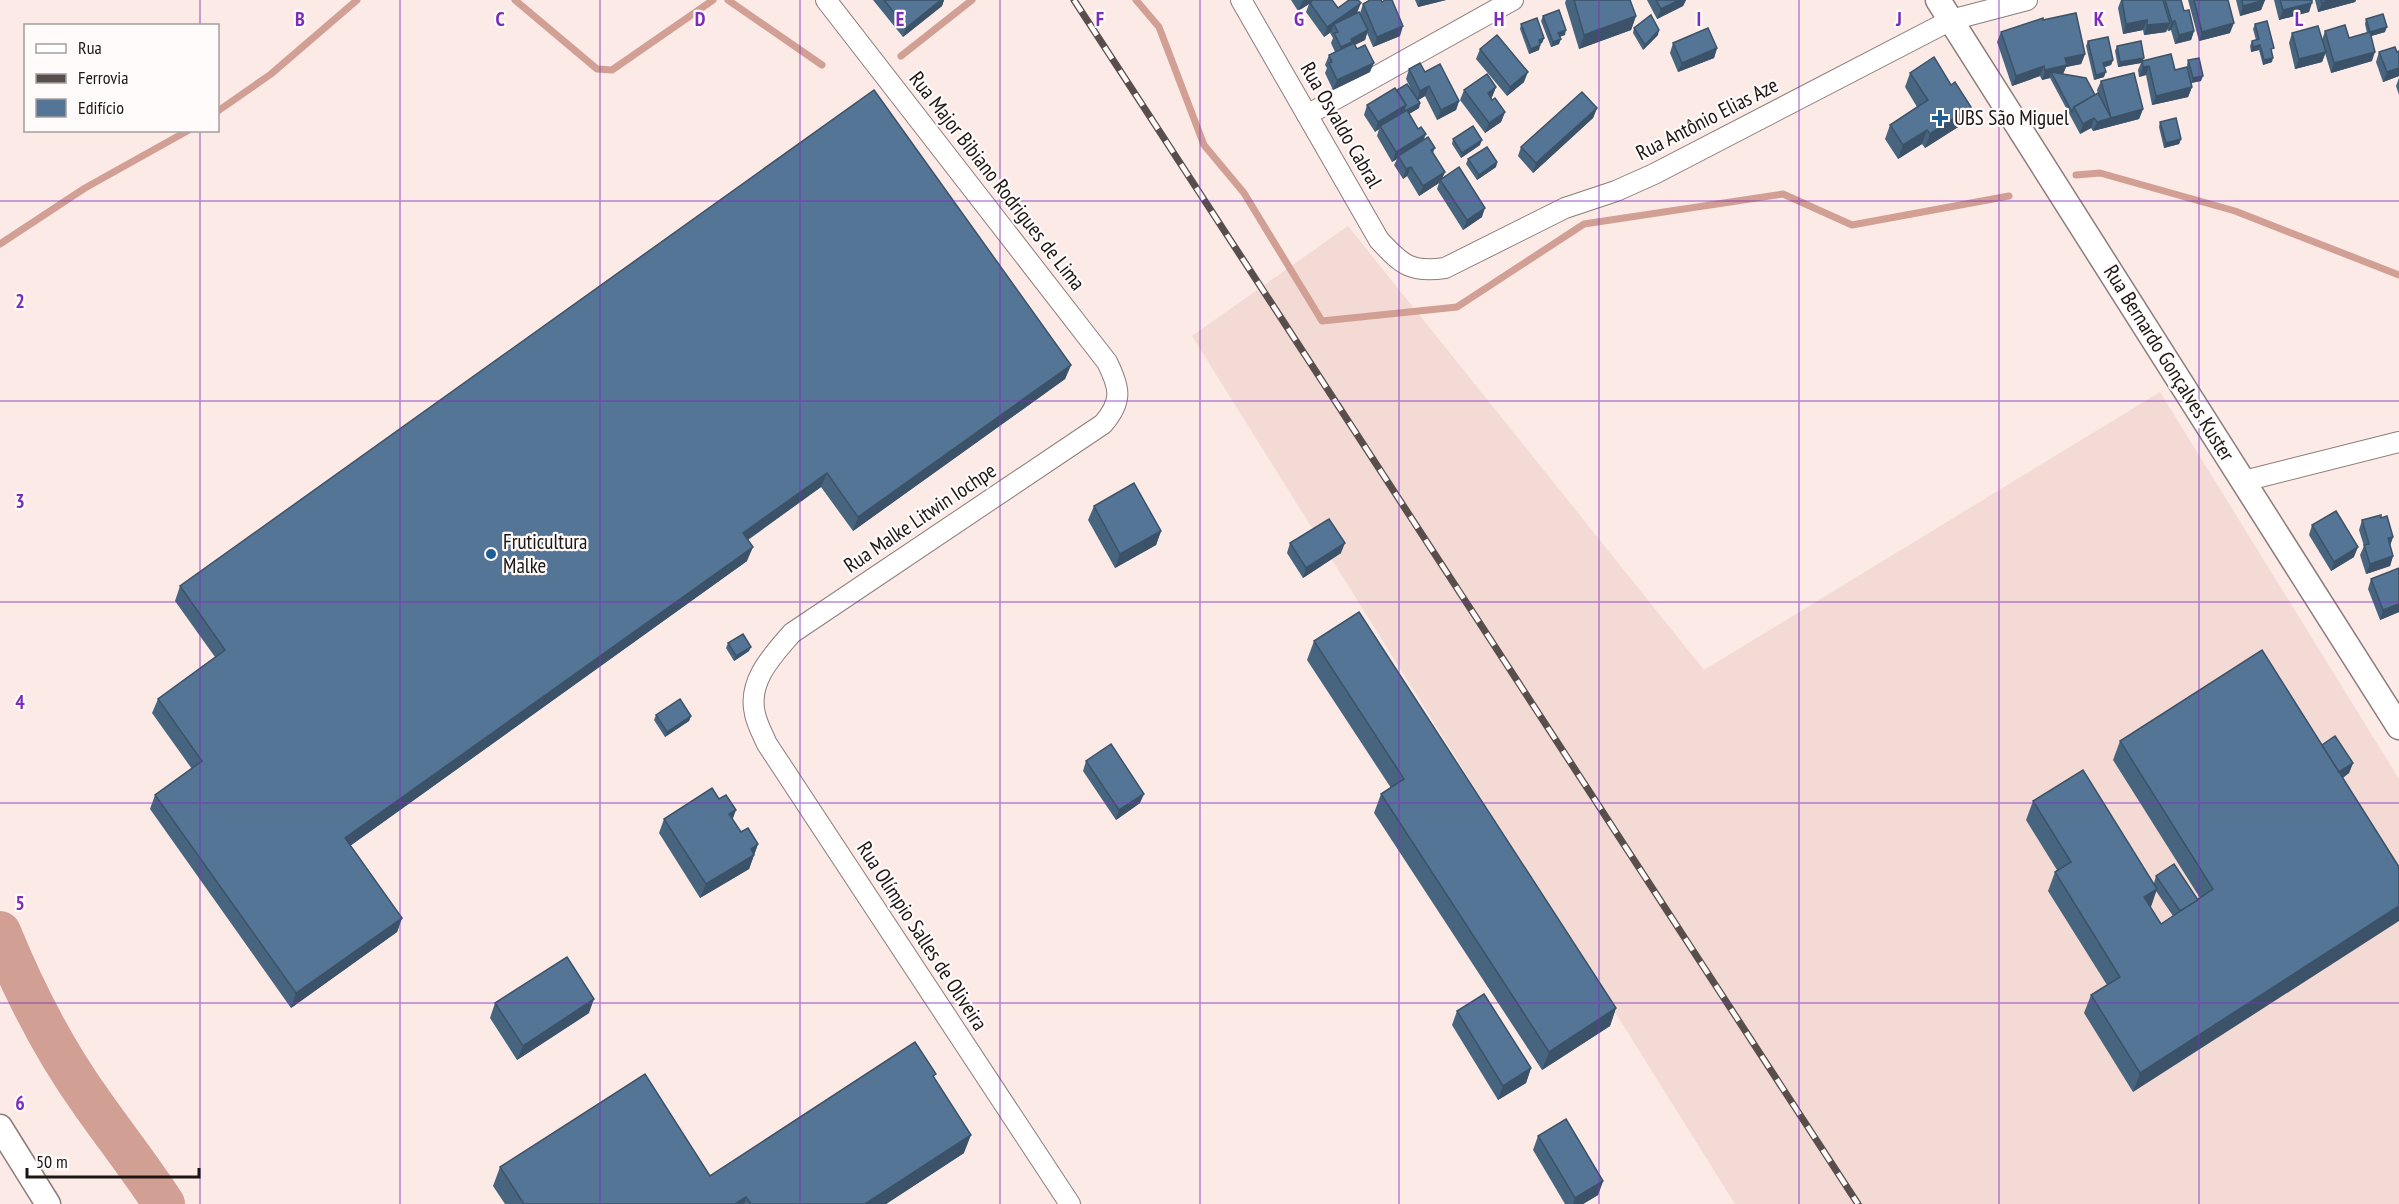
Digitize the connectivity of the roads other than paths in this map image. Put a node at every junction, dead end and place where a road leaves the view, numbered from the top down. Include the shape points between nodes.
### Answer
1 (826, 0) edge
2 (1241, 0) edge
3 (1513, 0) edge
4 (1938, 0) edge
5 (2027, 0) edge
6 (1951, 20) junction
7 (1307, 116) junction
8 (1407, 266) joint
9 (1118, 397) joint
10 (2399, 442) edge
11 (2244, 482) junction
12 (755, 687) joint
13 (2392, 701) edge
14 (2399, 727) edge
15 (0, 1128) edge
16 (48, 1204) edge
17 (1070, 1204) edge

1 - 9 street, Rua Major Bibiano Rodrigues de Lima via 1107,362 1116,380
2 - 7 street, Rua Osvaldo Cabral
3 - 7 street
4 - 6 street, Rua Bernardo Gonçalves Kuster
5 - 6 street, Rua Antônio Elias Aze
6 - 8 street, Rua Antônio Elias Aze via 1654,174 1565,208 1445,268 1424,271
6 - 11 street, Rua Bernardo Gonçalves Kuster
7 - 8 street, Rua Osvaldo Cabral via 1379,240
9 - 12 street, Rua Malke Litwin Iochpe via 1114,411 1103,424 792,633 767,661
10 - 11 street
11 - 13 street, Rua Bernardo Gonçalves Kuster
12 - 17 street, Rua Olímpio Salles de Oliveira via 754,713 767,744
13 - 14 street, Rua Bernardo Gonçalves Kuster
15 - 16 street

